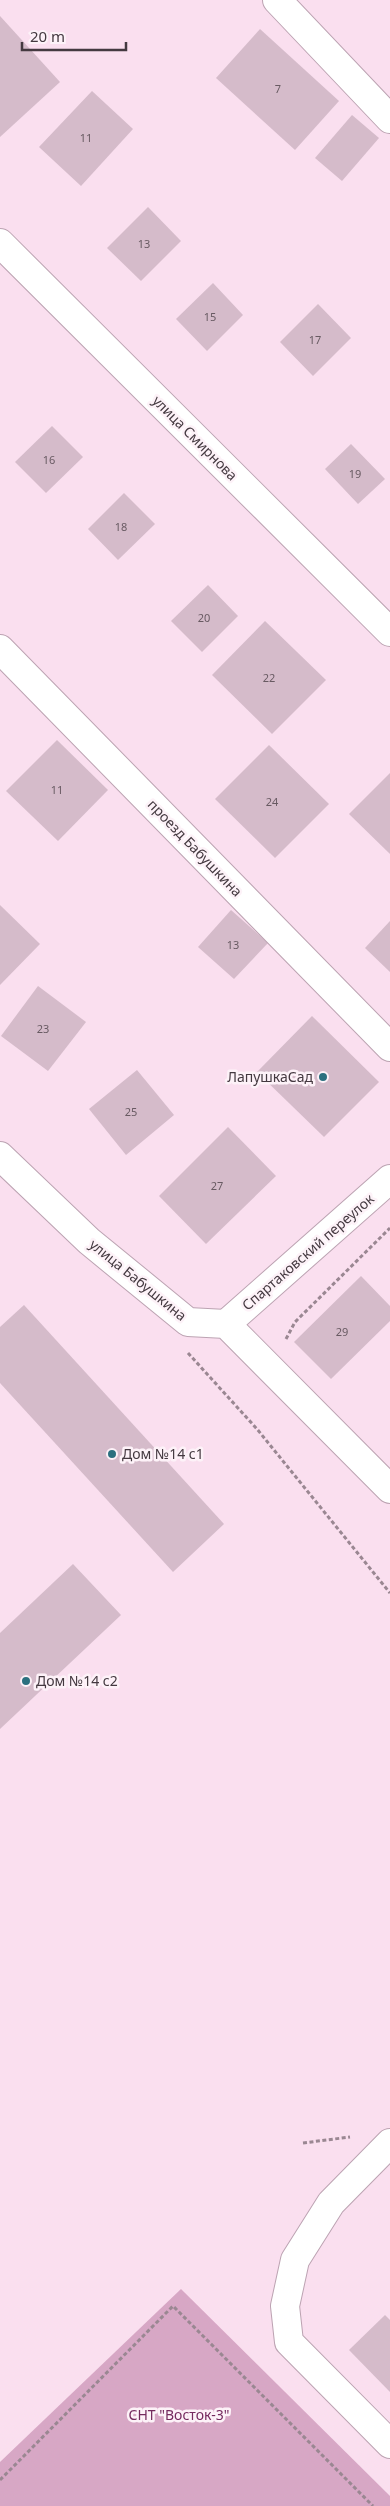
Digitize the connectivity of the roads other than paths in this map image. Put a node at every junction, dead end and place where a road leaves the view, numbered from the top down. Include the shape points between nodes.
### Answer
1 (277, 0) edge
2 (390, 119) edge
3 (0, 243) edge
4 (390, 632) edge
5 (0, 650) edge
6 (390, 1047) edge
7 (0, 1156) edge
8 (390, 1180) edge
9 (226, 1324) junction
10 (390, 1489) edge
11 (390, 2143) edge
12 (390, 2444) edge

1 - 2 street
3 - 4 street, улица Смирнова
5 - 6 street, проезд Бабушкина
7 - 9 street, улица Бабушкина via 89,1241 188,1322
8 - 9 street, Спартаковский переулок
9 - 10 street
11 - 12 street via 331,2203 295,2260 285,2306 289,2342

